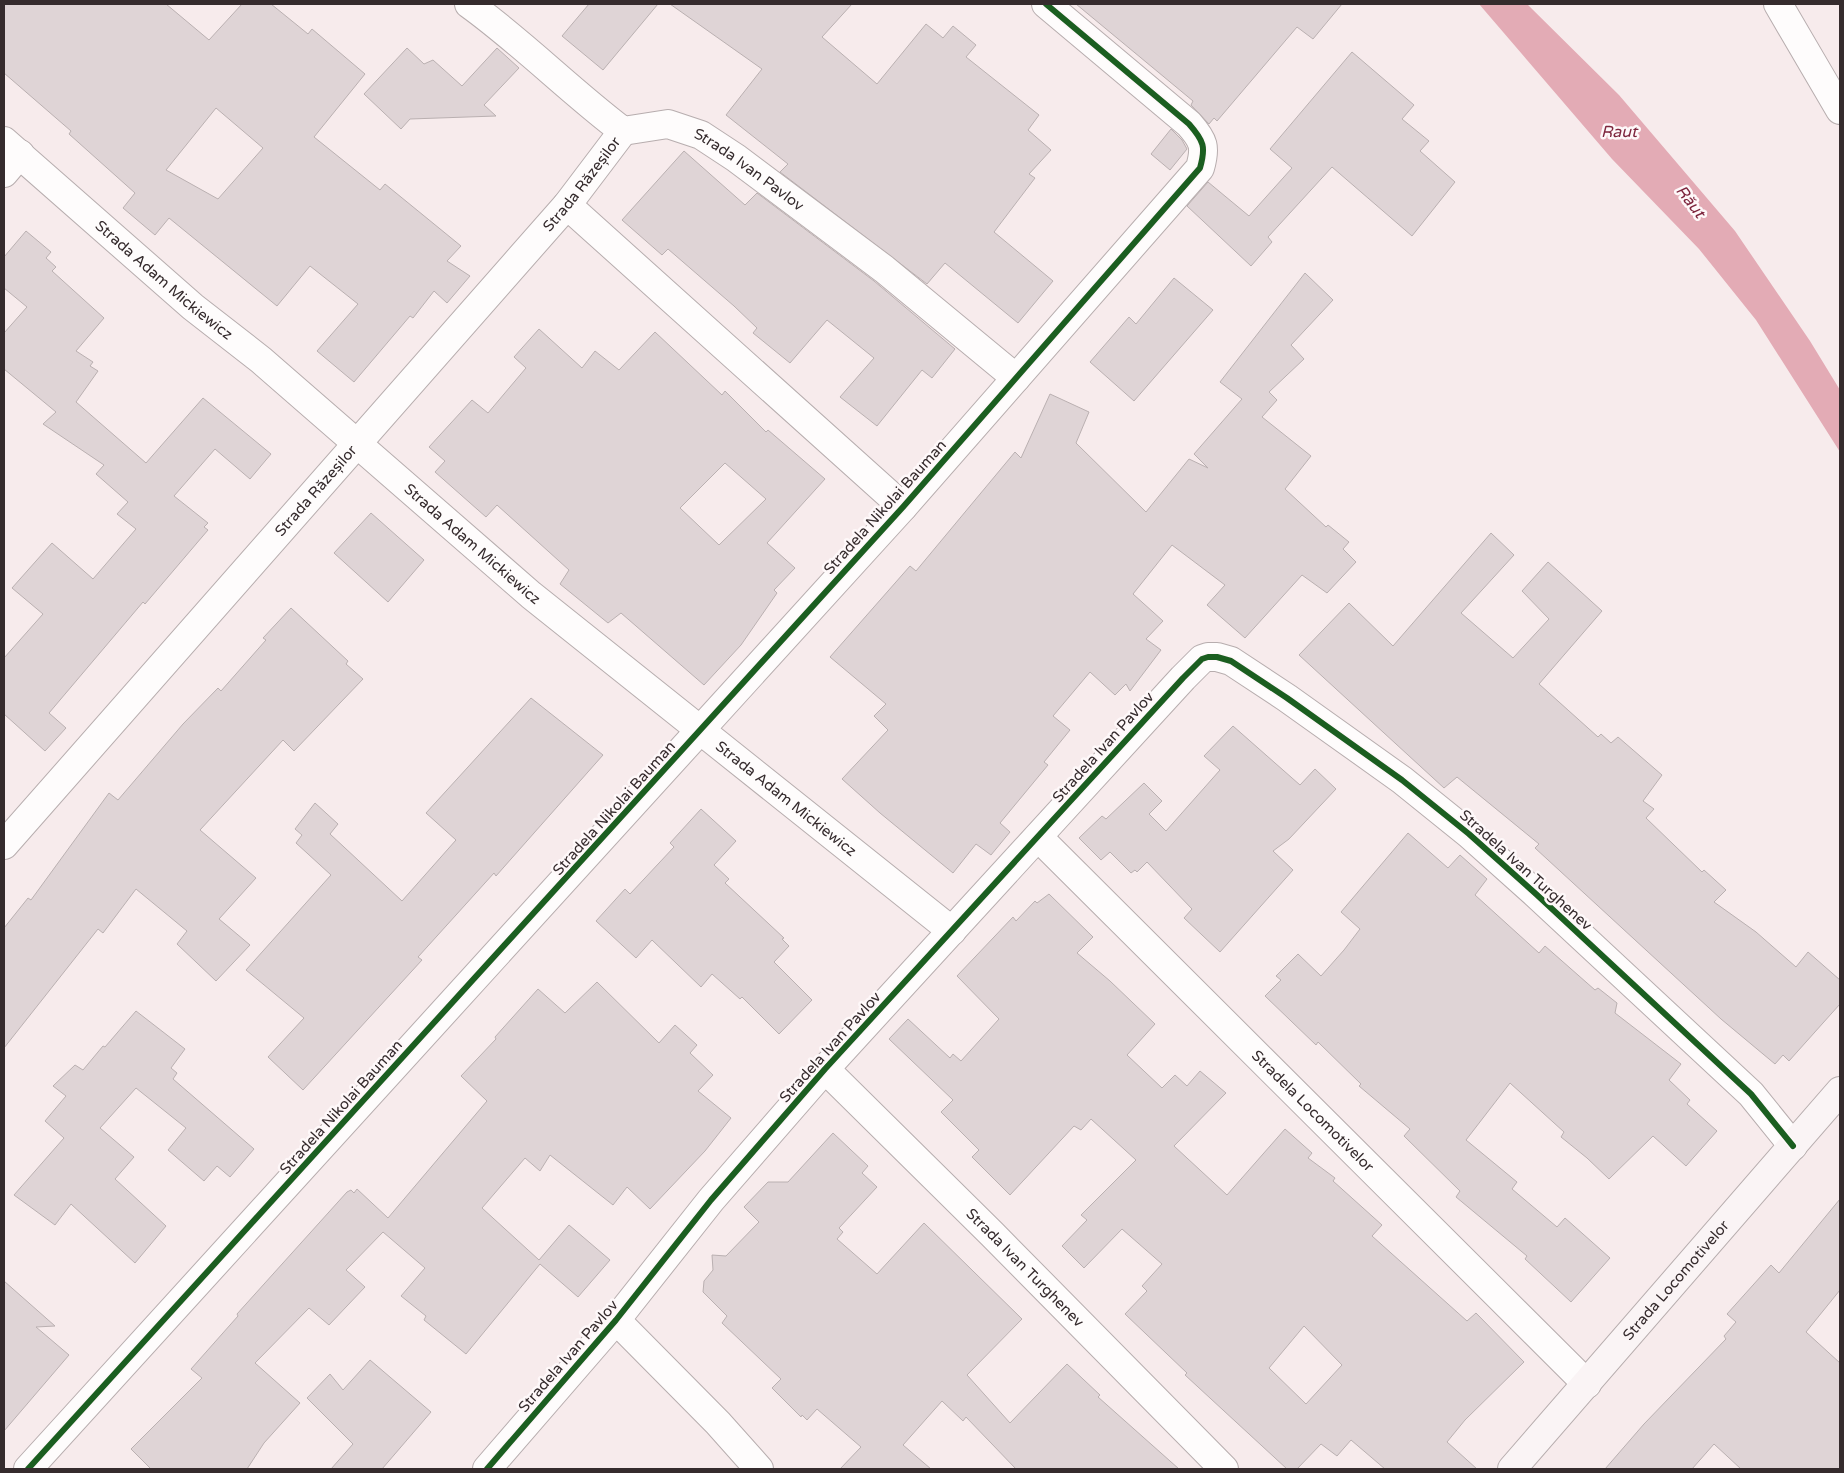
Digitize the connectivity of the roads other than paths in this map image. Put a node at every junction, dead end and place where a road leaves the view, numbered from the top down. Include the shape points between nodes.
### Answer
1 (469, 4) edge
2 (1046, 4) edge
3 (1778, 4) edge
4 (1840, 110) edge
5 (623, 131) junction
6 (9, 156) edge
7 (567, 205) junction
8 (1016, 378) junction
9 (358, 443) junction
10 (903, 507) junction
11 (1208, 657) joint
12 (700, 732) junction
13 (1038, 837) junction
14 (4, 845) edge
15 (952, 931) junction
16 (825, 1070) junction
17 (1840, 1091) edge
18 (1793, 1146) junction
19 (616, 1320) junction
20 (1587, 1384) junction
21 (28, 1469) edge
22 (488, 1469) edge
23 (760, 1469) edge
24 (1224, 1469) edge
25 (1512, 1469) edge

1 - 5 street
2 - 8 street, Stradela Nikolai Bauman via 1189,124 1201,138 1204,153 1200,168
3 - 4 street
5 - 7 street, Strada Răzeșilor
5 - 8 street, Strada Ivan Pavlov via 668,124 701,135 884,269
6 - 9 street, Strada Adam Mickiewicz
7 - 9 street, Strada Răzeșilor
7 - 10 street
8 - 10 street, Stradela Nikolai Bauman
9 - 12 street, Strada Adam Mickiewicz via 531,595
9 - 14 street, Strada Răzeșilor
10 - 12 street, Stradela Nikolai Bauman
11 - 13 street, Stradela Ivan Pavlov via 1183,678
11 - 18 street, Stradela Ivan Turghenev via 1217,656 1231,661 1287,698 1402,780 1469,834 1751,1094
12 - 15 street, Strada Adam Mickiewicz
12 - 21 street, Stradela Nikolai Bauman
13 - 15 street, Stradela Ivan Pavlov
13 - 20 street, Stradela Locomotivelor
15 - 16 street, Stradela Ivan Pavlov
16 - 19 street, Stradela Ivan Pavlov via 711,1200
16 - 24 street, Strada Ivan Turghenev
17 - 18 main road, Strada Locomotivelor
18 - 20 main road, Strada Locomotivelor
19 - 22 street, Stradela Ivan Pavlov
19 - 23 street
20 - 25 main road, Strada Locomotivelor

